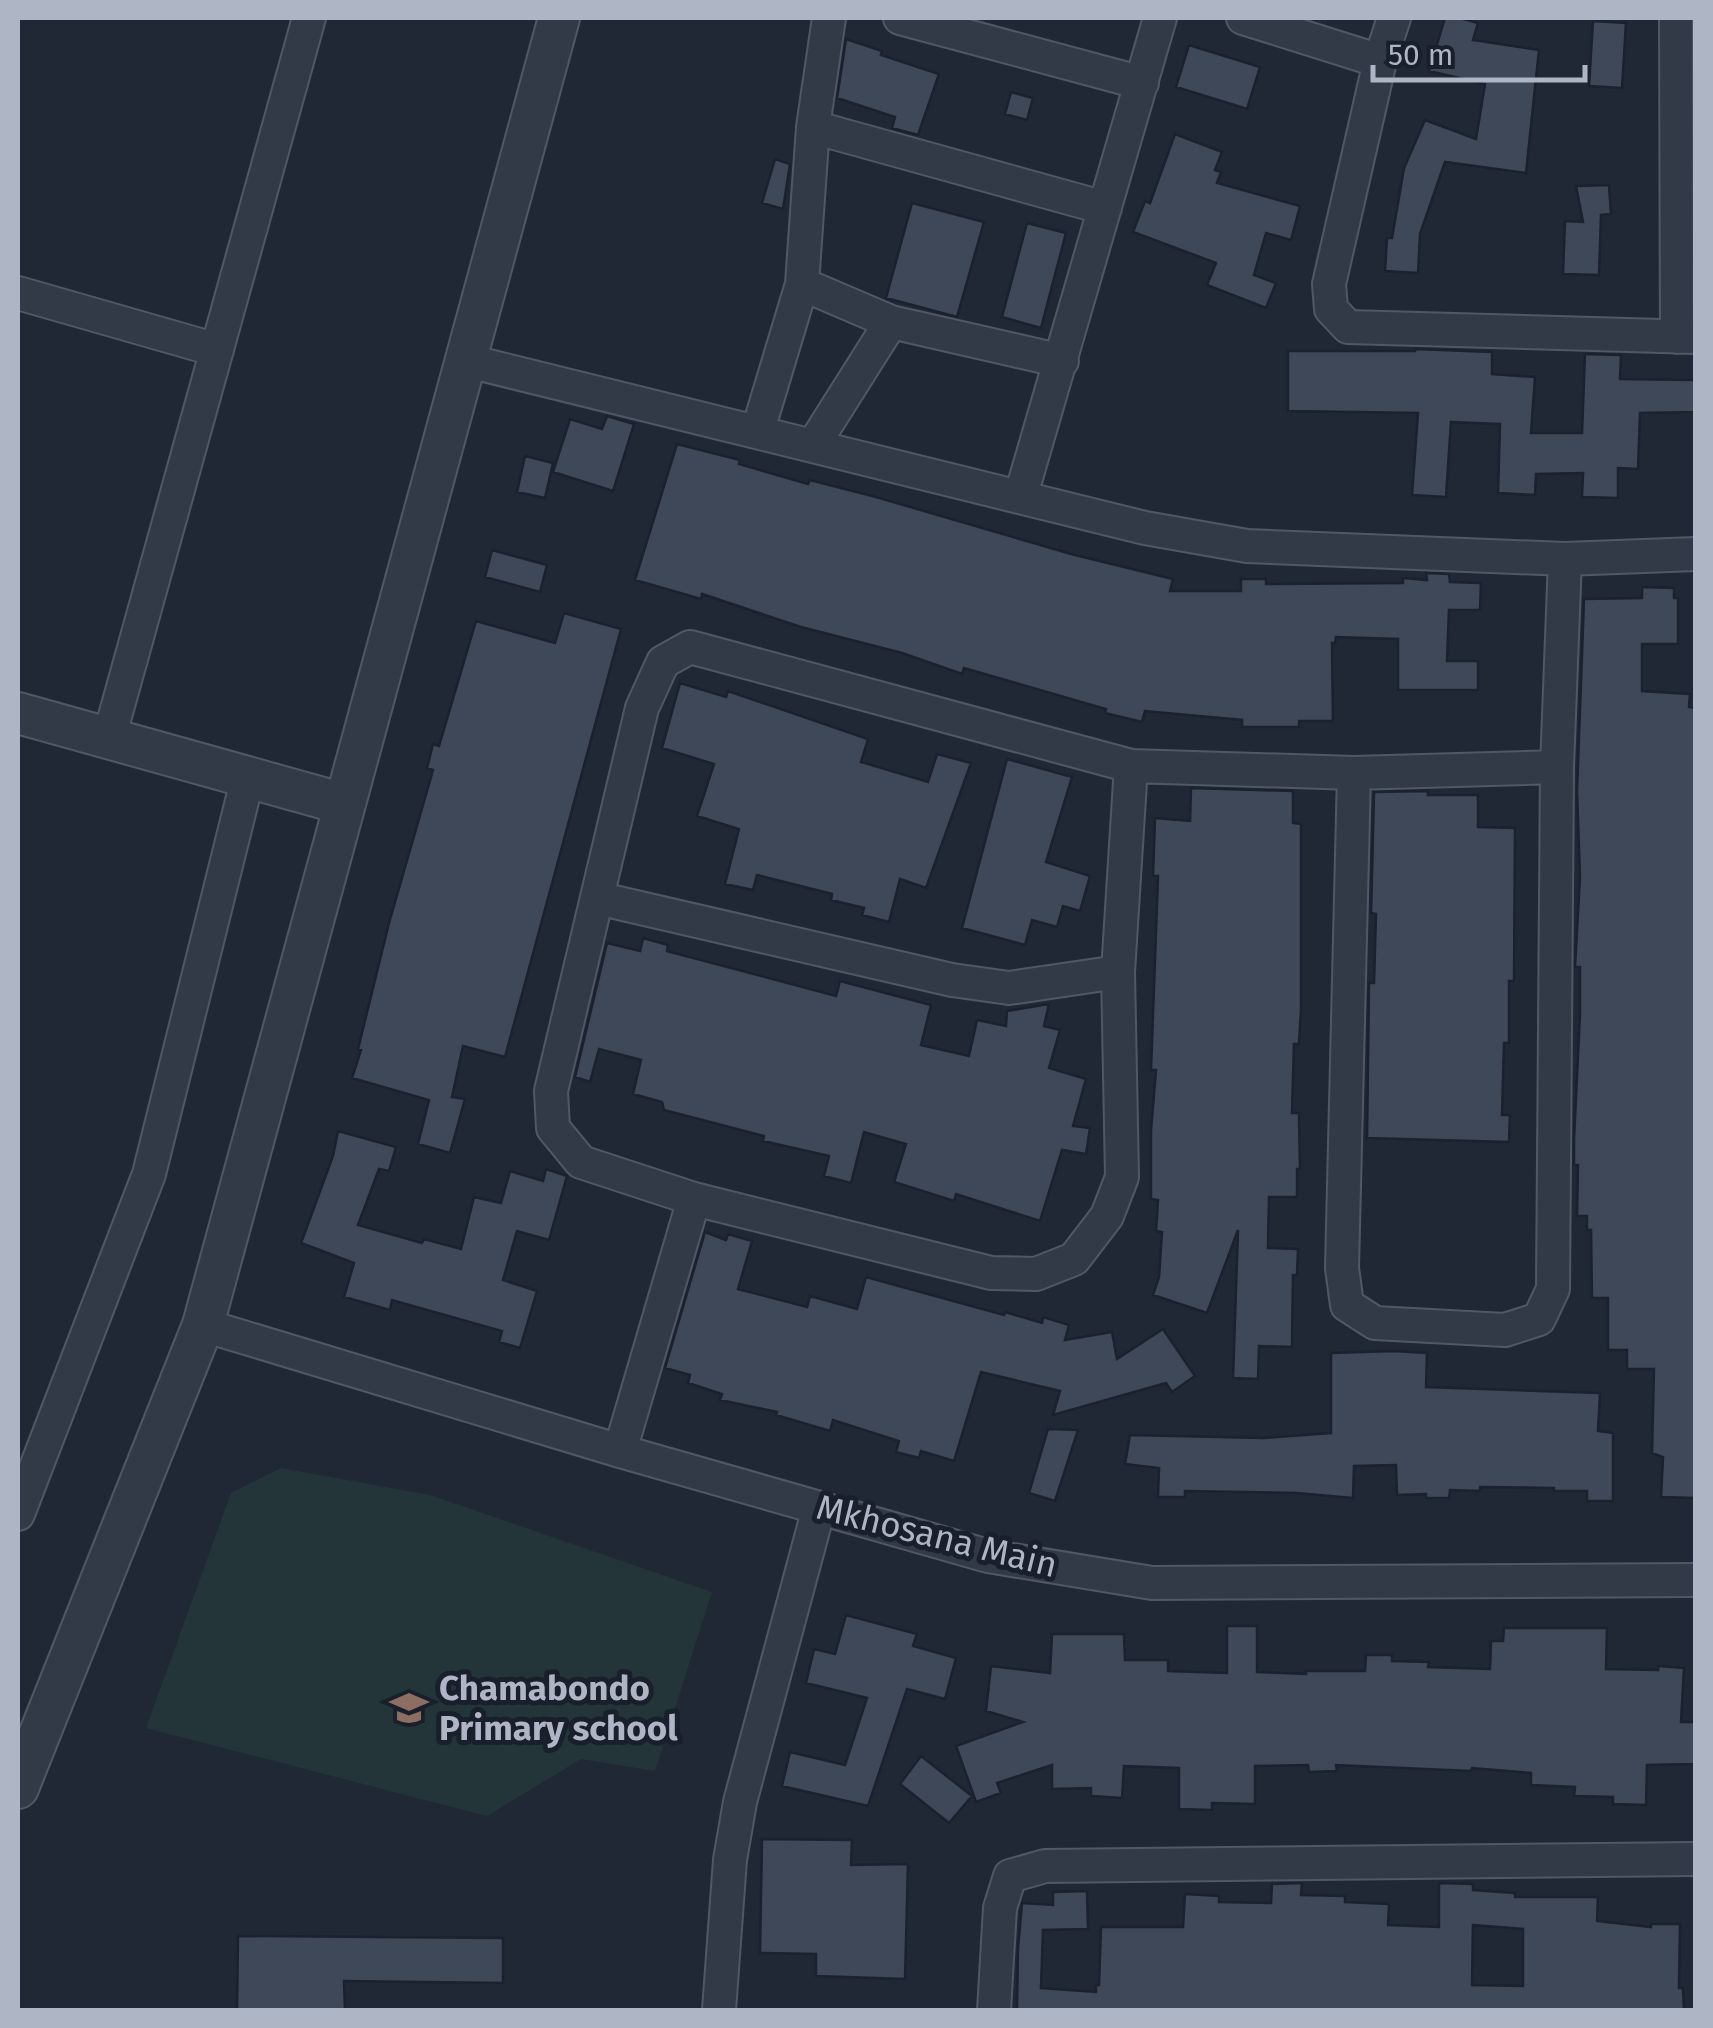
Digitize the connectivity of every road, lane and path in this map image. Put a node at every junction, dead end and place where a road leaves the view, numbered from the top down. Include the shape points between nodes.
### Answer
1 (309, 18) edge
2 (559, 18) edge
3 (828, 18) edge
4 (900, 18) edge
5 (1160, 18) edge
6 (1243, 18) edge
7 (1394, 18) edge
8 (1676, 18) edge
9 (1380, 61) junction
10 (1142, 83) junction
11 (813, 127) junction
12 (1105, 208) junction
13 (802, 284) junction
14 (18, 293) edge
15 (892, 322) junction
16 (1686, 337) edge
17 (217, 350) junction
18 (464, 360) junction
19 (1062, 362) junction
20 (758, 430) junction
21 (814, 444) junction
22 (1021, 495) junction
23 (1696, 554) edge
24 (1565, 559) junction
25 (18, 712) edge
26 (108, 738) junction
27 (1131, 766) junction
28 (1556, 767) junction
29 (1354, 774) junction
30 (248, 777) junction
31 (344, 804) junction
32 (598, 898) junction
33 (1118, 972) junction
34 (694, 1199) junction
35 (203, 1326) junction
36 (620, 1452) junction
37 (819, 1508) junction
38 (18, 1514) edge
39 (1696, 1580) edge
40 (18, 1788) edge
41 (1696, 1859) edge
42 (719, 2010) edge
43 (994, 2010) edge

1 - 17 street
2 - 18 street
3 - 11 street
4 - 10 street
5 - 10 street
6 - 9 street
7 - 9 street
8 - 16 street
9 - 16 street via 1329,284 1331,308 1348,327
10 - 12 street
11 - 12 street
11 - 13 street
12 - 19 street
13 - 15 street
13 - 20 street
14 - 17 street
15 - 19 street
15 - 21 street
17 - 26 street
18 - 20 street
18 - 31 street
19 - 22 street
20 - 21 street
21 - 22 street
22 - 24 street via 1246,546
23 - 24 street
24 - 28 street
25 - 26 street
26 - 30 street
27 - 29 street
27 - 32 street via 690,647 663,662 642,708
27 - 33 street
28 - 29 street
28 - 29 street via 1553,1288 1539,1319 1505,1330 1375,1324 1347,1305 1342,1268
30 - 31 street
30 - 38 street via 149,1174
31 - 35 street
32 - 33 street via 952,980 1009,988
32 - 34 street via 551,1091 553,1128 582,1162
33 - 34 street via 1122,1177 1107,1216 1074,1258 1036,1274 991,1273
34 - 36 street
35 - 36 street, Mkhosana Main
35 - 40 street
36 - 37 street, Mkhosana Main
37 - 39 street, Mkhosana Main via 988,1556 1152,1583
37 - 42 street via 740,1802
41 - 43 street via 1045,1866 1010,1876 1000,1908

